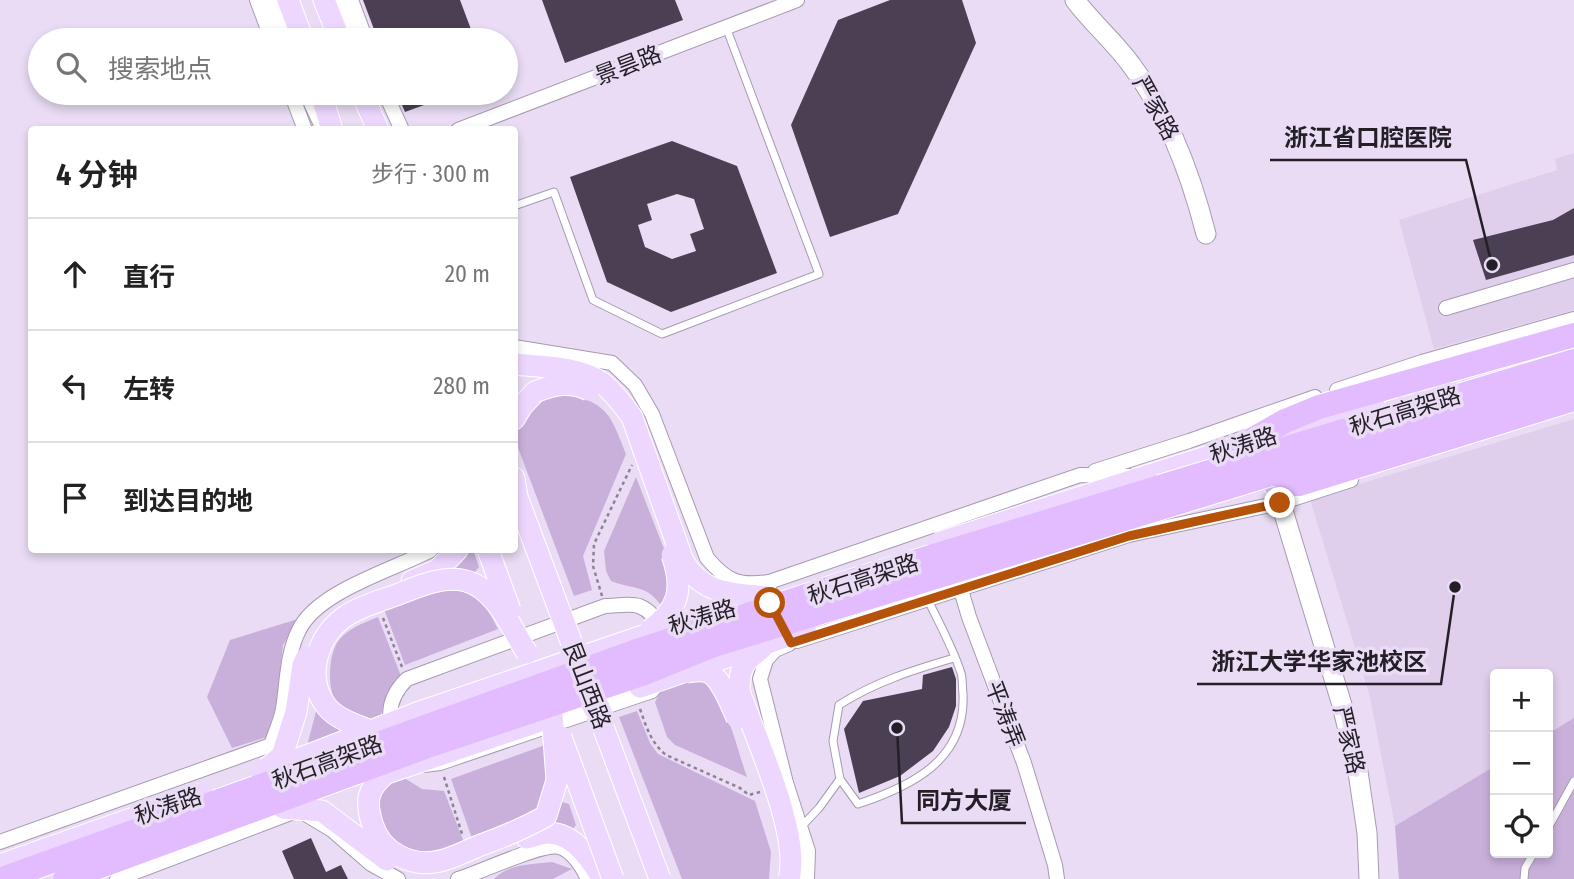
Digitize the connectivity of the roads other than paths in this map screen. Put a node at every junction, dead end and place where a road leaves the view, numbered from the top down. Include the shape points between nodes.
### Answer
1 (257, 0) edge
2 (272, 0) edge
3 (288, 0) edge
4 (324, 0) edge
5 (341, 0) edge
6 (351, 0) edge
7 (797, 0) edge
8 (1075, 0) edge
9 (726, 27) junction
10 (268, 28) edge
11 (283, 28) edge
12 (298, 28) edge
13 (335, 28) edge
14 (350, 28) edge
15 (362, 28) edge
16 (296, 105) edge
17 (315, 105) edge
18 (325, 105) edge
19 (367, 105) edge
20 (371, 105) edge
21 (391, 105) edge
22 (303, 126) edge
23 (324, 126) edge
24 (331, 126) edge
25 (376, 126) edge
26 (376, 126) edge
27 (400, 126) edge
28 (468, 126) edge
29 (518, 205) edge
30 (1206, 234) dead end
31 (1574, 270) edge
32 (1446, 309) dead end
33 (1574, 319) edge
34 (1574, 335) edge
35 (1574, 346) edge
36 (518, 347) edge
37 (1574, 361) edge
38 (518, 364) edge
39 (1574, 380) edge
40 (1574, 394) edge
41 (1574, 400) edge
42 (1574, 411) edge
43 (518, 412) edge
44 (1243, 445) junction
45 (1080, 475) junction
46 (1146, 476) junction
47 (1278, 494) junction
48 (518, 496) edge
49 (425, 553) edge
50 (454, 553) edge
51 (489, 553) edge
52 (961, 590) junction
53 (769, 597) junction
54 (928, 600) junction
55 (657, 637) junction
56 (782, 642) junction
57 (527, 653) junction
58 (954, 658) junction
59 (681, 672) junction
60 (552, 713) junction
61 (368, 730) junction
62 (393, 733) junction
63 (271, 745) junction
64 (260, 774) junction
65 (385, 774) junction
66 (841, 779) junction
67 (1574, 781) edge
68 (291, 809) junction
69 (1553, 819) edge
70 (800, 827) junction
71 (646, 841) junction
72 (0, 842) edge
73 (1531, 858) edge
74 (0, 865) edge
75 (2, 879) edge
76 (65, 879) edge
77 (93, 879) edge
78 (117, 879) edge
79 (398, 879) edge
80 (458, 879) edge
81 (588, 879) edge
82 (603, 879) edge
83 (613, 879) edge
84 (660, 879) edge
85 (672, 879) edge
86 (777, 879) edge
87 (789, 879) edge
88 (807, 879) edge
89 (1057, 879) edge
90 (1369, 879) edge
91 (1524, 879) edge

1 - 10 street
2 - 11 street
3 - 12 main road
4 - 13 main road
5 - 14 street
6 - 15 street
7 - 9 street, 景昙路
8 - 30 street, 严家路 via 1133,66 1168,123 1195,191
9 - 28 street, 景昙路
9 - 29 lane via 819,274 662,334 593,300 554,192
16 - 22 street
17 - 23 street
18 - 24 main road
19 - 25 main road
20 - 26 street
21 - 27 street
31 - 32 street
33 - 45 street via 1422,362
34 - 44 highway via 1319,407
35 - 44 main road, 秋涛路
36 - 53 street via 612,363 628,378 652,414 707,558 720,573
37 - 75 highway, 秋石高架路, bridge via 634,652
38 - 53 main road, bridge via 566,369 602,383 632,417 691,575 727,593
39 - 76 highway, 秋石高架路, bridge via 715,645
40 - 47 main road, 秋涛路
41 - 47 highway
42 - 47 street
43 - 55 main road, bridge via 535,392 567,384 595,393 624,424 679,583 677,598
44 - 46 main road, 秋涛路
45 - 46 street
45 - 53 street
46 - 53 main road, 秋涛路, bridge
47 - 52 street via 1057,557
47 - 56 main road, 秋涛路, bridge via 1090,537
47 - 90 street, 严家路 via 1358,772
48 - 71 main road, 艮山西路, bridge
49 - 63 street via 334,595 314,610 299,629 291,652 282,712
50 - 64 main road, bridge via 438,570 347,608 330,620 303,665 296,712 282,756
51 - 57 main road, 艮山西路, bridge
52 - 54 street
52 - 89 street, 平涛弄 via 1024,763
53 - 55 main road, 秋涛路, bridge
53 - 56 street
54 - 56 street
54 - 58 lane
55 - 61 main road, 秋涛路, bridge
55 - 62 street via 653,617 638,606 605,606 407,679 389,707
55 - 62 street via 668,670 652,691 440,763 407,762
56 - 59 main road, 秋涛路, bridge
56 - 70 street via 766,660 760,679
56 - 87 main road, bridge via 745,661 739,691 785,819 793,867
57 - 60 main road, 艮山西路, bridge
57 - 61 main road, bridge via 491,595 466,581 432,582 348,615 319,648 315,679 328,708
58 - 66 lane via 899,675 839,705 833,741
58 - 66 lane via 961,674 964,714 954,741 933,767 897,791 858,804
59 - 65 main road, 秋涛路, bridge
59 - 86 main road, bridge via 711,673 735,714 775,822
60 - 65 main road, bridge via 557,780 546,816 440,861 401,858 383,845 368,803 371,786
60 - 83 main road, 艮山西路, bridge
61 - 64 main road, 秋涛路, bridge
62 - 63 street via 321,756
62 - 68 street via 322,762
63 - 68 street
63 - 72 street
64 - 74 main road, 秋涛路, bridge
65 - 68 main road, 秋涛路, bridge
66 - 70 lane
67 - 69 lane
68 - 77 main road, 秋涛路
68 - 78 street
68 - 79 street via 332,830 371,864
68 - 82 main road, bridge via 322,811 382,857 420,872 444,871 550,833 581,848
70 - 88 street via 808,851
71 - 84 main road, 艮山西路, bridge
71 - 85 main road, bridge
73 - 91 lane
80 - 81 street via 540,849 559,847 576,859

